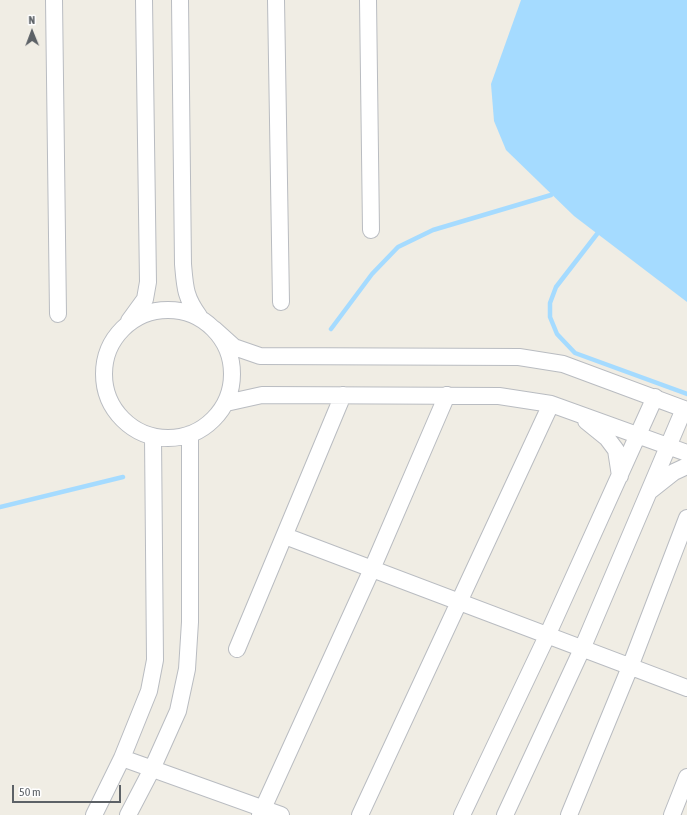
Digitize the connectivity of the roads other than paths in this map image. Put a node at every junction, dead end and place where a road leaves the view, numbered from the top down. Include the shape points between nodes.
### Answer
1 (54, 0) edge
2 (144, 0) edge
3 (180, 0) edge
4 (276, 0) edge
5 (368, 0) edge
6 (371, 230) dead end
7 (281, 302) dead end
8 (58, 314) dead end
9 (199, 316) junction
10 (128, 323) junction
11 (214, 328) junction
12 (343, 395) junction
13 (447, 395) junction
14 (655, 397) junction
15 (226, 403) junction
16 (550, 404) junction
17 (686, 409) edge
18 (577, 414) junction
19 (190, 434) junction
20 (639, 435) junction
21 (153, 437) junction
22 (668, 446) junction
23 (687, 453) edge
24 (687, 466) edge
25 (620, 476) junction
26 (649, 492) junction
27 (687, 518) edge
28 (285, 536) junction
29 (372, 569) junction
30 (459, 602) junction
31 (547, 636) junction
32 (237, 649) dead end
33 (582, 649) junction
34 (630, 667) junction
35 (687, 688) edge
36 (122, 758) junction
37 (152, 769) junction
38 (687, 777) edge
39 (261, 812) edge
40 (94, 815) edge
41 (128, 815) edge
42 (281, 815) edge
43 (360, 815) edge
44 (462, 815) edge
45 (505, 815) edge
46 (569, 815) edge
47 (672, 815) edge

1 - 8 street
2 - 10 street via 148,282 145,299
3 - 9 street via 183,264 189,302
4 - 7 street
5 - 6 street
9 - 10 street via 178,310 160,310 143,314
9 - 11 street
10 - 21 street via 113,339 104,360 104,382 110,403 124,421
11 - 14 street via 234,347 260,356 519,357 563,364
11 - 15 street via 226,345 232,364 232,384
12 - 13 street
12 - 15 street via 262,395
12 - 28 street
13 - 16 street via 499,396
13 - 29 street
14 - 17 street
14 - 20 street
15 - 19 street via 215,418 200,430
16 - 18 street
16 - 30 street
17 - 22 street
18 - 20 street
18 - 25 street via 607,438 616,450
19 - 21 street via 182,437
19 - 37 street via 190,622 187,668 178,710
20 - 22 street
20 - 25 street
21 - 36 street via 155,660 149,691
22 - 23 street
22 - 26 street
24 - 26 street via 674,472
25 - 31 street
26 - 33 street
27 - 34 street
28 - 29 street
28 - 32 street
29 - 30 street
29 - 39 street
30 - 31 street
30 - 43 street
31 - 33 street
31 - 44 street
33 - 34 street
33 - 45 street
34 - 35 street
34 - 46 street
36 - 37 street
36 - 40 street
37 - 39 street
37 - 41 street
38 - 47 street
39 - 42 street

